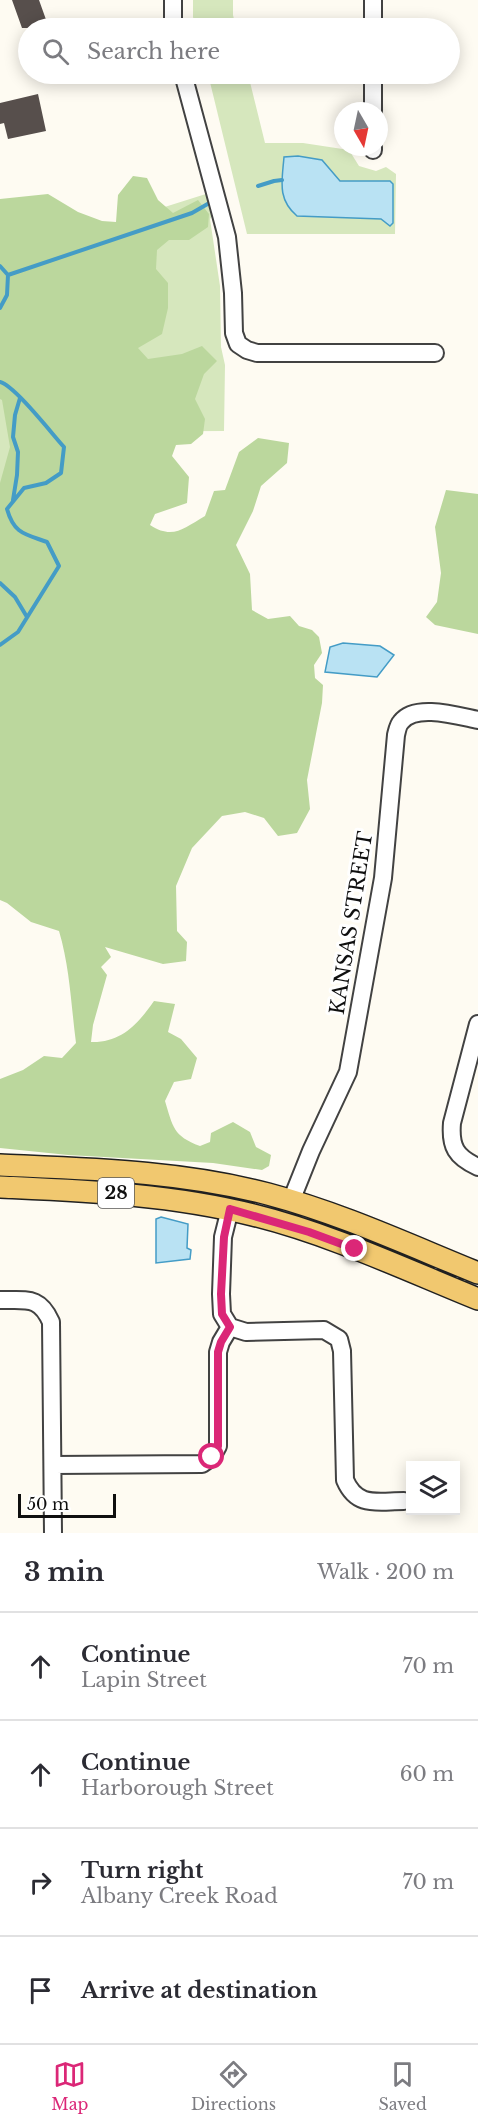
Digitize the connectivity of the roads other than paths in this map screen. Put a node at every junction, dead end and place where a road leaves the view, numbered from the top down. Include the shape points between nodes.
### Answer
1 (173, 0) edge
2 (373, 0) edge
3 (173, 18) edge
4 (373, 18) edge
5 (186, 84) edge
6 (373, 84) edge
7 (373, 102) edge
8 (435, 353) dead end
9 (478, 720) edge
10 (478, 1024) edge
11 (0, 1165) edge
12 (478, 1167) edge
13 (0, 1187) edge
14 (291, 1200) junction
15 (230, 1209) junction
16 (478, 1273) edge
17 (478, 1299) edge
18 (0, 1300) edge
19 (230, 1327) junction
20 (53, 1465) junction
21 (404, 1501) dead end
22 (53, 1533) edge

1 - 3 street
2 - 4 street
5 - 8 street via 227,237 238,344 257,353
6 - 7 street
9 - 14 street, KANSAS STREET via 431,711 411,714 400,723 383,878 348,1072
10 - 12 street via 451,1137 460,1157
11 - 14 main road, 28 via 182,1178
13 - 15 main road, 28 via 136,1194
14 - 16 main road, 28
15 - 17 main road, 28 via 332,1240
15 - 19 street via 224,1237 221,1294 222,1314
18 - 20 street via 34,1301 45,1308 51,1322
19 - 20 street via 218,1352 218,1446 212,1457 202,1464
19 - 21 street via 246,1332 324,1330 339,1339 345,1480 350,1493 362,1501
20 - 22 street

